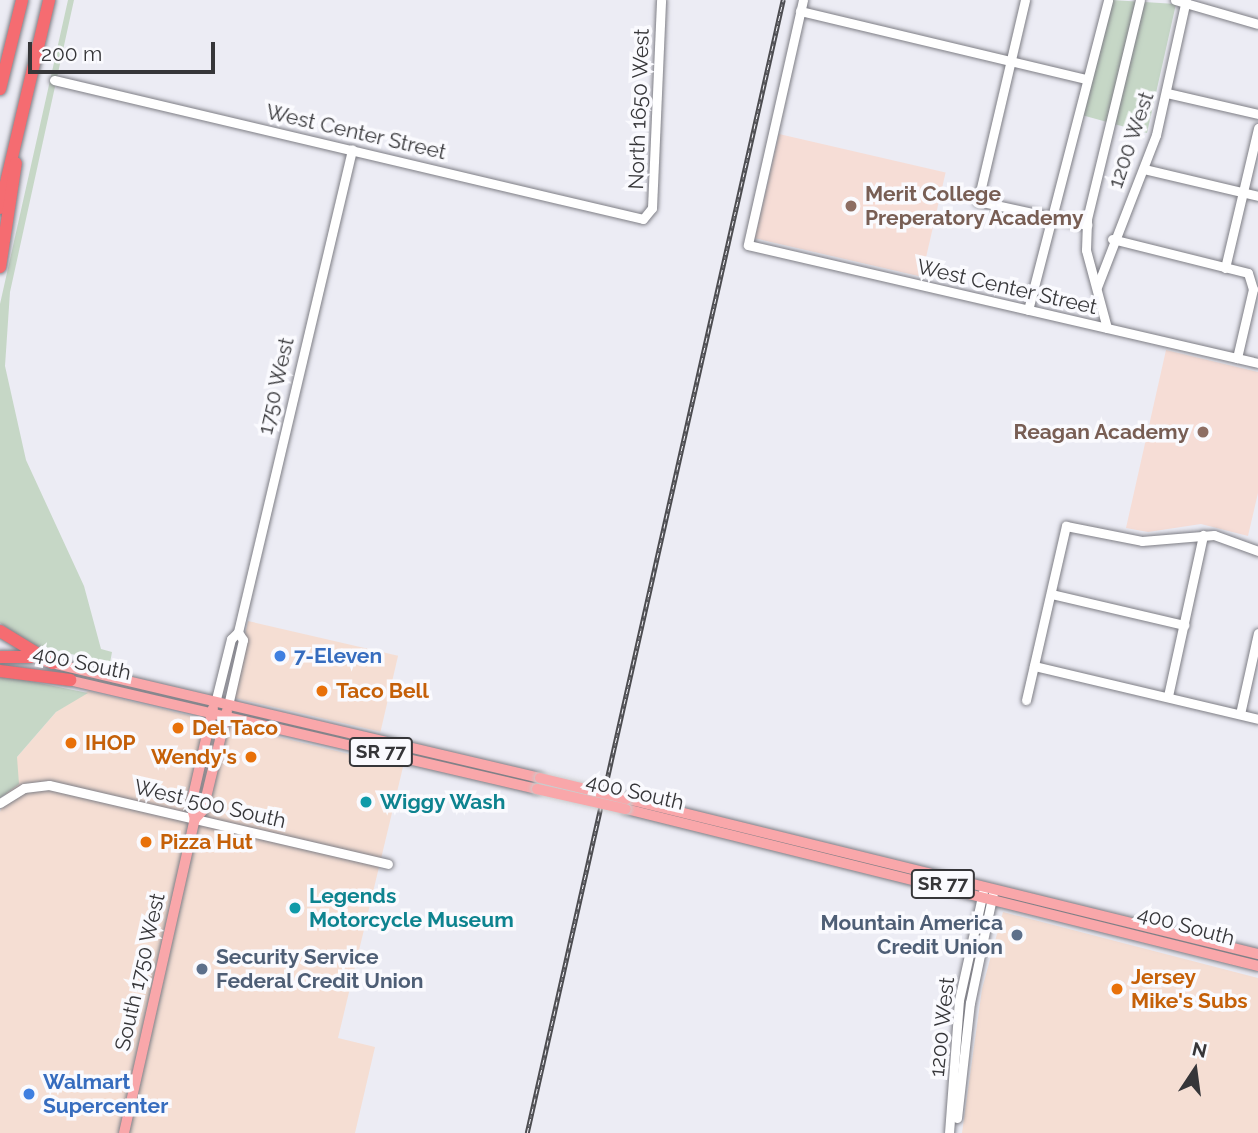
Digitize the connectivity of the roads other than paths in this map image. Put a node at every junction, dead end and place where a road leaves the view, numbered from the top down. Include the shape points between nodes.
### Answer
1 (22, 0) edge
2 (49, 0) edge
3 (661, 0) edge
4 (803, 0) edge
5 (1025, 0) edge
6 (1108, 0) edge
7 (1140, 0) edge
8 (1175, 0) edge
9 (1186, 1) edge
10 (800, 11) junction
11 (1258, 24) edge
12 (1010, 62) junction
13 (1085, 79) junction
14 (54, 80) dead end
15 (0, 89) edge
16 (1167, 93) junction
17 (1258, 114) edge
18 (1258, 128) edge
19 (15, 146) junction
20 (352, 149) junction
21 (1144, 169) junction
22 (1244, 193) junction
23 (1258, 196) edge
24 (0, 208) edge
25 (1049, 217) junction
26 (648, 218) joint
27 (1087, 225) junction
28 (1112, 239) junction
29 (0, 267) edge
30 (1226, 268) junction
31 (1097, 288) junction
32 (1028, 310) junction
33 (1107, 328) junction
34 (1237, 358) junction
35 (1258, 363) edge
36 (1203, 535) junction
37 (1258, 551) edge
38 (1051, 594) junction
39 (1184, 625) junction
40 (0, 631) edge
41 (238, 632) junction
42 (1258, 633) edge
43 (0, 650) edge
44 (0, 657) edge
45 (31, 657) junction
46 (53, 663) junction
47 (0, 665) edge
48 (1034, 666) junction
49 (0, 671) edge
50 (70, 680) junction
51 (1168, 696) junction
52 (216, 699) junction
53 (1026, 700) dead end
54 (229, 702) junction
55 (212, 713) junction
56 (1240, 714) junction
57 (226, 716) junction
58 (1258, 719) edge
59 (538, 783) junction
60 (0, 803) edge
61 (195, 819) junction
62 (388, 864) dead end
63 (989, 890) junction
64 (1258, 954) edge
65 (1258, 966) edge
66 (124, 1133) edge
67 (951, 1133) edge

1 - 15 highway
2 - 19 highway
3 - 26 street, North 1650 West
4 - 10 street
5 - 12 street
6 - 13 street
7 - 27 street, 1200 West
8 - 9 street
9 - 11 street
9 - 16 street, 1200 West
10 - 12 street
10 - 32 street, West Center Street via 748,245
12 - 13 street
12 - 25 street via 978,201
13 - 25 street
14 - 20 street, West Center Street
16 - 17 street
16 - 21 street, 1200 West
18 - 22 street
19 - 24 highway
19 - 29 highway via 14,198
20 - 26 street, West Center Street
20 - 41 street, 1750 West
21 - 22 street
21 - 28 street, 1200 West
22 - 23 street
22 - 30 street
25 - 27 street
25 - 32 street
27 - 31 street, 1200 West
28 - 30 street
28 - 31 street, 1200 West
30 - 34 street via 1254,279
31 - 33 street, 1200 West
32 - 33 street, West Center Street
33 - 34 street, West Center Street
34 - 35 street, West Center Street
36 - 37 street
36 - 38 street via 1142,541 1066,526
36 - 39 street
38 - 39 street
38 - 48 street
39 - 51 street
40 - 46 highway
41 - 52 street, 1750 West via 231,639
41 - 54 street, 1750 West via 243,640
42 - 56 street
43 - 45 main road, 400 South / SR 77
44 - 45 highway
45 - 46 main road, 400 South / SR 77
46 - 52 main road, 400 South / SR 77
47 - 50 main road, 400 South / SR 77
48 - 51 street
48 - 53 street
49 - 50 highway
50 - 55 main road, 400 South / SR 77
51 - 56 street
52 - 54 main road, 400 South / SR 77
52 - 55 main road, 1750 West
54 - 57 main road, 1750 West
54 - 59 main road, 400 South / SR 77
55 - 57 main road, 400 South / SR 77
55 - 61 main road, 1750 West via 191,805
56 - 58 street
57 - 59 main road, 400 South / SR 77
57 - 61 main road, 1750 West
59 - 63 main road, 400 South / SR 77, bridge
60 - 61 street, West 500 South via 24,788 49,785
61 - 62 street, West 500 South
61 - 66 main road, South 1750 West
63 - 64 main road, 400 South / SR 77
63 - 65 main road, 400 South / SR 77
63 - 67 street, 1200 West via 960,1000

